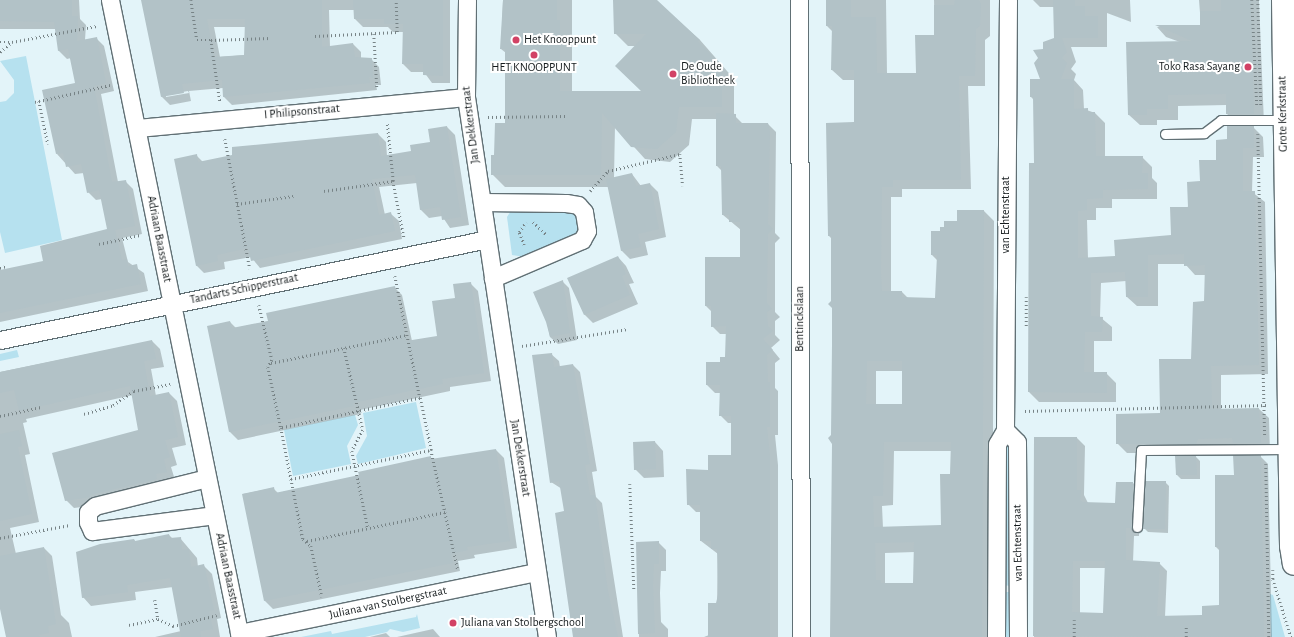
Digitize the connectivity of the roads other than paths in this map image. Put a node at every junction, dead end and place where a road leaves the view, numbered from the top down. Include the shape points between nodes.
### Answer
1 (110, 0) edge
2 (467, 0) edge
3 (799, 0) edge
4 (1008, 0) edge
5 (1283, 0) edge
6 (466, 97) junction
7 (1283, 120) junction
8 (138, 128) junction
9 (1165, 134) dead end
10 (482, 202) junction
11 (487, 239) junction
12 (493, 278) junction
13 (172, 304) junction
14 (0, 340) edge
15 (1005, 430) junction
16 (1289, 449) junction
17 (207, 478) junction
18 (215, 515) junction
19 (1137, 527) dead end
20 (1294, 564) edge
21 (537, 572) junction
22 (240, 635) edge
23 (547, 637) edge
24 (801, 637) edge
25 (996, 637) edge
26 (1018, 637) edge

1 - 8 street, Adriaan Baasstraat
2 - 6 street, Jan Dekkerstraat
3 - 24 street, Bentinckslaan
4 - 15 street, van Echtenstraat
5 - 7 street, Grote Kerkstraat
6 - 8 street, I Philipsonstraat
6 - 10 street, Jan Dekkerstraat
7 - 9 lane via 1221,120 1204,133
7 - 16 street, Grote Kerkstraat
8 - 13 street, Adriaan Baasstraat
10 - 11 street, Jan Dekkerstraat
10 - 12 street via 578,205 584,212 587,231 582,240
11 - 12 street, Jan Dekkerstraat
11 - 13 street, Tandarts Schipperstraat
12 - 21 street, Jan Dekkerstraat
13 - 14 street, Tandarts Schipperstraat
13 - 17 street, Adriaan Baasstraat
15 - 25 street, van Echtenstraat via 997,444
15 - 26 street, van Echtenstraat via 1017,442
16 - 19 lane via 1141,450
16 - 20 street, Grote Kerkstraat via 1291,546
17 - 18 street, Adriaan Baasstraat
17 - 18 street via 95,506 88,512 88,522 92,531
18 - 22 street, Adriaan Baasstraat
21 - 22 street, Juliana van Stolbergstraat
21 - 23 street, Jan Dekkerstraat

